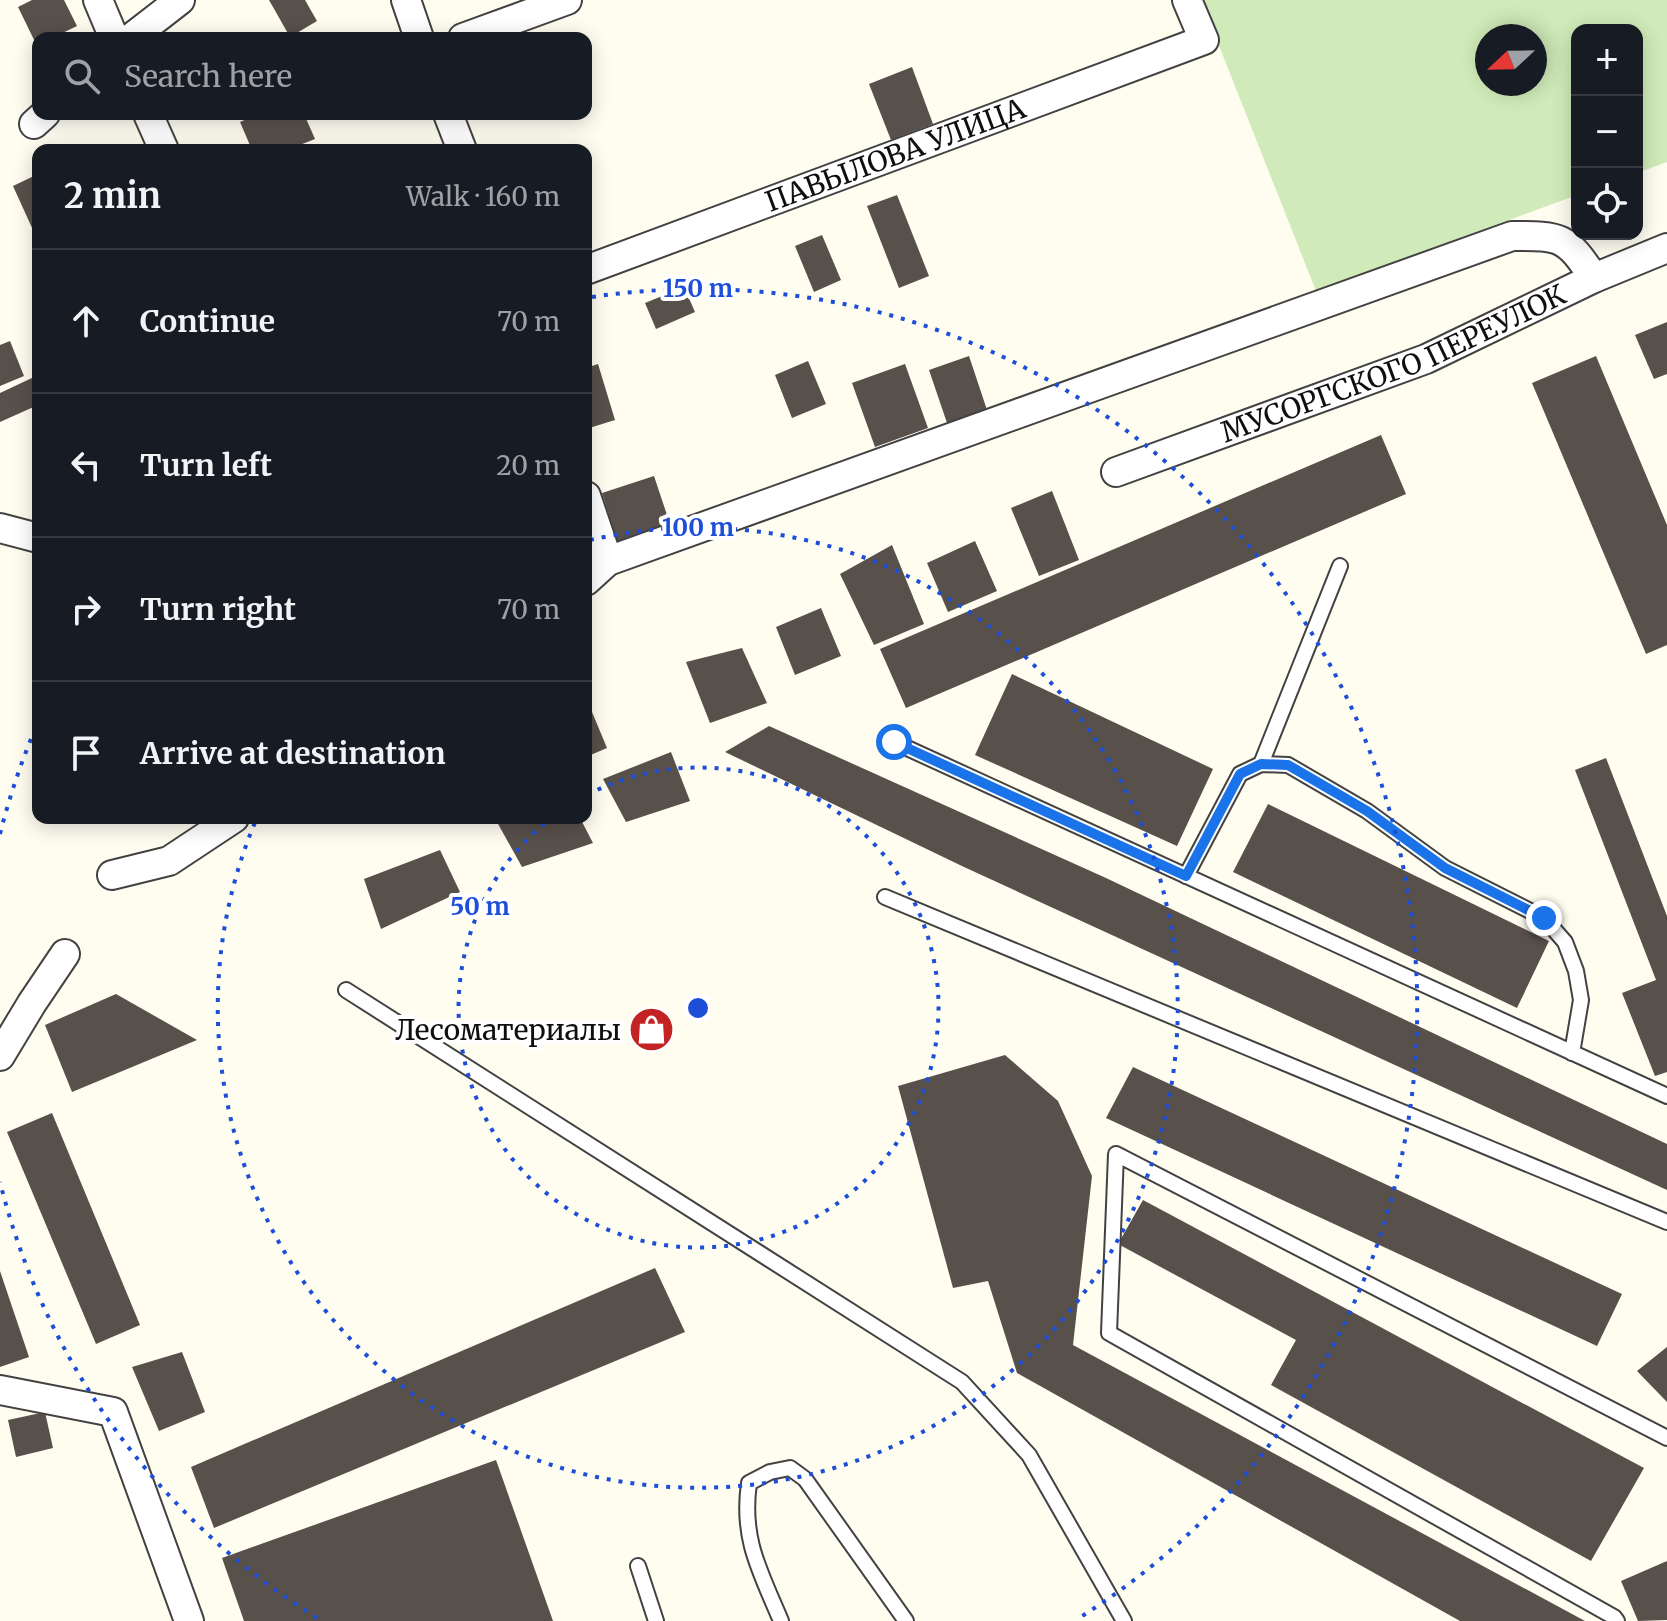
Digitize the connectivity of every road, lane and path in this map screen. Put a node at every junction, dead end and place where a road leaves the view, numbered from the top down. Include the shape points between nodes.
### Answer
1 (98, 0) edge
2 (180, 0) edge
3 (406, 0) edge
4 (567, 0) edge
5 (1187, 0) edge
6 (111, 32) edge
7 (139, 32) edge
8 (417, 32) edge
9 (479, 32) edge
10 (151, 120) edge
11 (450, 120) edge
12 (161, 144) edge
13 (460, 144) edge
14 (1667, 248) edge
15 (592, 268) edge
16 (1594, 278) junction
17 (1116, 472) dead end
18 (592, 514) edge
19 (0, 528) edge
20 (32, 536) edge
21 (608, 561) junction
22 (1340, 566) dead end
23 (592, 576) edge
24 (894, 742) dead end
25 (1261, 764) junction
26 (225, 824) edge
27 (112, 875) dead end
28 (1186, 876) junction
29 (885, 897) dead end
30 (65, 954) dead end
31 (346, 990) dead end
32 (1572, 1053) junction
33 (0, 1056) edge
34 (1667, 1096) edge
35 (1667, 1222) edge
36 (0, 1390) edge
37 (1667, 1438) edge
38 (638, 1566) dead end
39 (189, 1621) edge
40 (656, 1621) edge
41 (781, 1621) edge
42 (906, 1621) edge
43 (1124, 1621) edge
44 (1617, 1621) edge

1 - 6 street
2 - 7 street
3 - 8 street
4 - 9 street
5 - 15 street, ПАВЫЛОВА УЛИЦА via 1204,40
10 - 12 street
11 - 13 street
14 - 16 street, МУСОРГСКОГО ПЕРЕУЛОК
16 - 17 street, МУСОРГСКОГО ПЕРЕУЛОК via 1426,359
16 - 21 street via 1574,247 1552,236 1512,236
18 - 21 street
19 - 20 street
21 - 23 street
22 - 25 lane
24 - 28 lane
25 - 28 lane via 1240,774
25 - 32 lane via 1288,765 1367,811 1445,868 1544,918 1565,942 1576,971 1581,1000
26 - 27 street via 169,861
28 - 32 lane
29 - 35 lane
30 - 33 street
31 - 43 lane via 962,1382 1029,1455
32 - 34 lane
36 - 39 street via 113,1412
37 - 44 lane via 1116,1154 1109,1333
38 - 40 lane
41 - 42 lane via 750,1547 746,1508 749,1483 790,1468 805,1479

